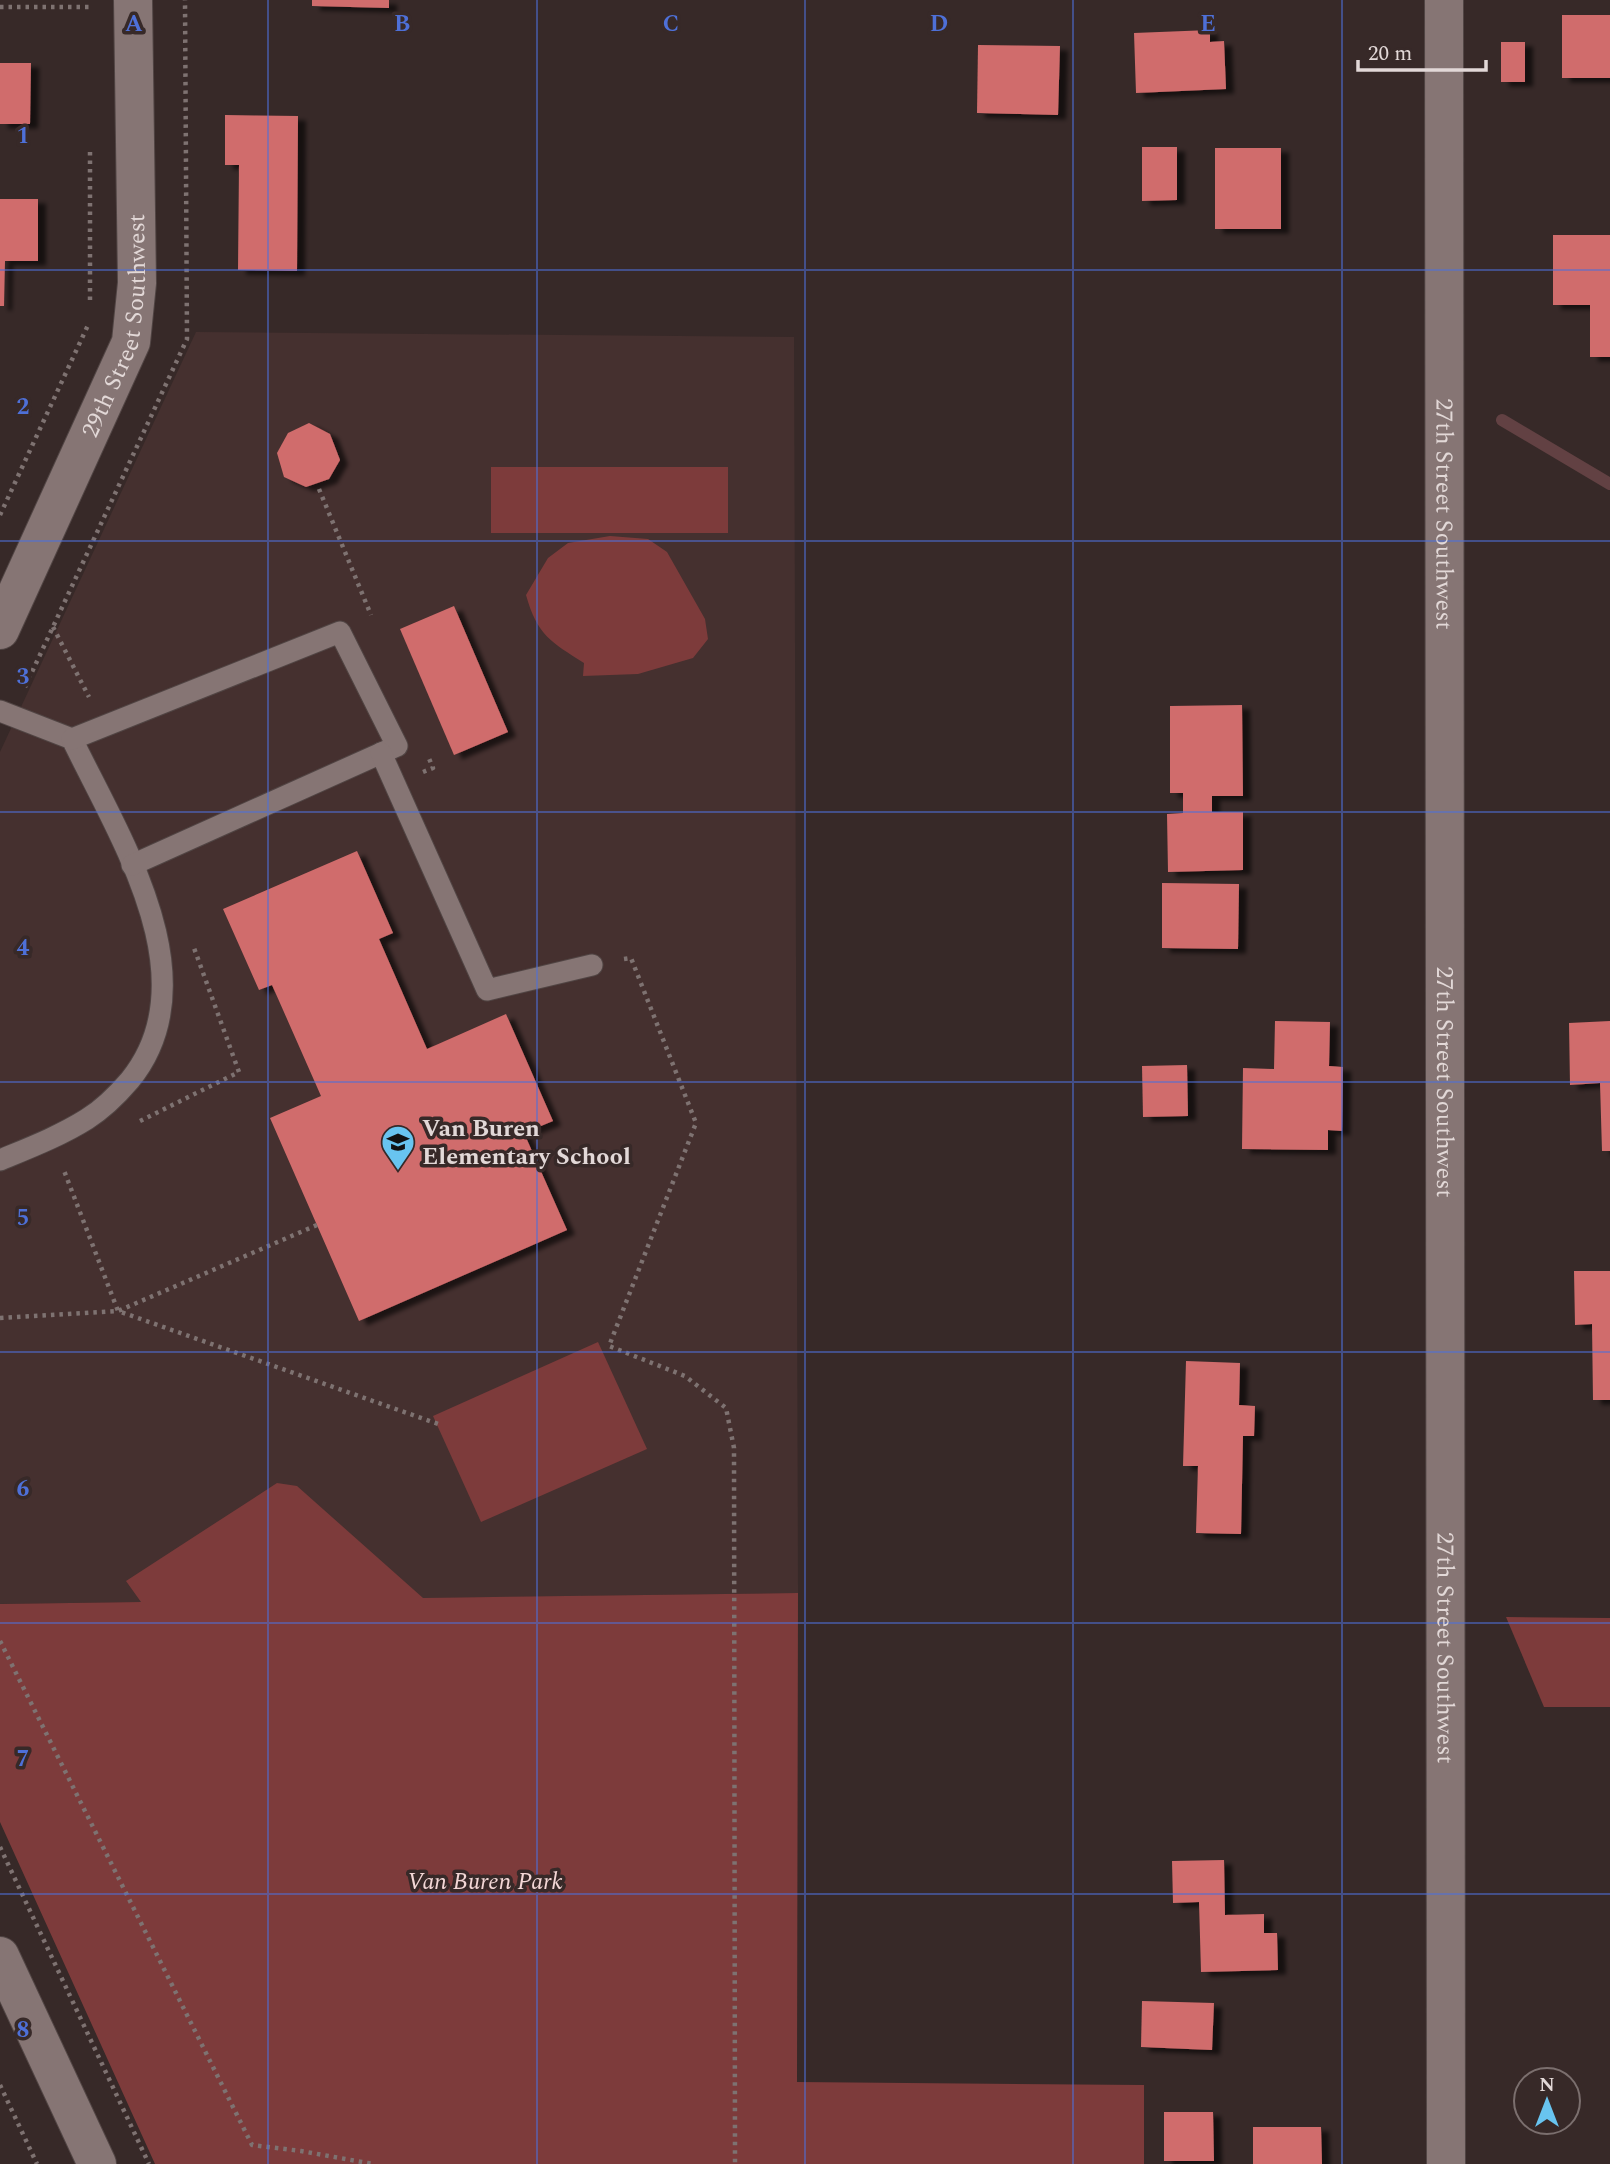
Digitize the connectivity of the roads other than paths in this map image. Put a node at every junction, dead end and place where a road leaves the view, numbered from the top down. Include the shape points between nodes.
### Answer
1 (133, 0) edge
2 (1444, 0) edge
3 (0, 630) edge
4 (0, 711) edge
5 (72, 739) junction
6 (381, 753) junction
7 (132, 864) junction
8 (592, 965) road end
9 (0, 1160) edge
10 (0, 1956) edge
11 (97, 2164) edge
12 (1446, 2164) edge

1 - 3 street, 29th Street Southwest via 136,283 131,342
2 - 12 street, 27th Street Southwest
4 - 5 lane
5 - 6 lane via 340,632 397,746
5 - 7 lane
6 - 7 lane
6 - 8 lane via 486,990
7 - 9 lane via 157,933 162,966 156,1036 142,1065 118,1094 88,1118
10 - 11 street

